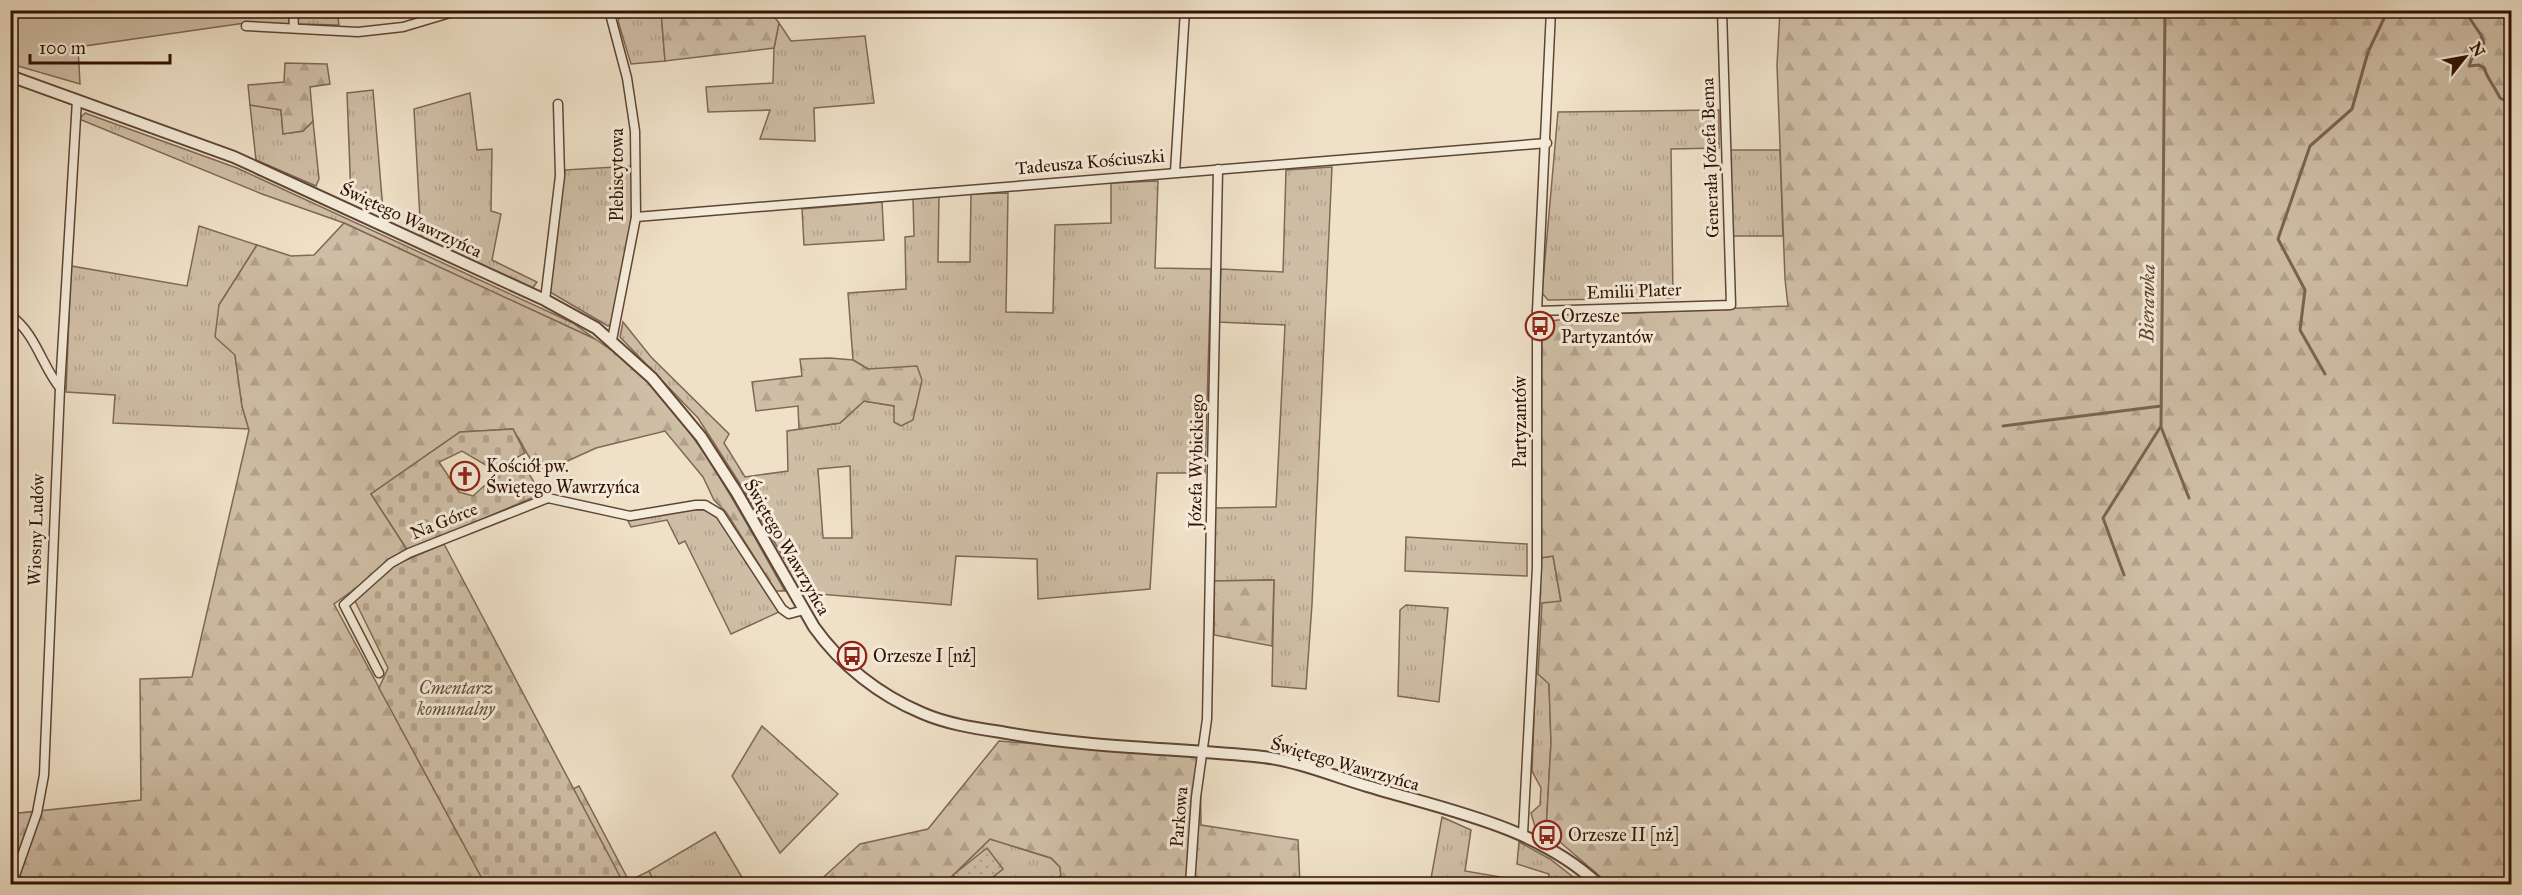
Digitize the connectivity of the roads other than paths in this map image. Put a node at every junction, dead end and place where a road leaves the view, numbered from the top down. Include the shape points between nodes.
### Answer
1 (293, 10) edge
2 (460, 10) edge
3 (619, 10) edge
4 (1185, 10) edge
5 (1722, 10) edge
6 (609, 11) edge
7 (1551, 11) edge
8 (1435, 13) dead end
9 (246, 26) dead end
10 (294, 28) junction
11 (10, 76) edge
12 (77, 100) junction
13 (558, 104) dead end
14 (1546, 142) junction
15 (1218, 169) junction
16 (1175, 172) junction
17 (636, 217) junction
18 (545, 300) junction
19 (1731, 305) joint
20 (1537, 311) junction
21 (10, 315) edge
22 (612, 340) junction
23 (60, 388) junction
24 (804, 610) junction
25 (379, 673) dead end
26 (1203, 753) junction
27 (1523, 834) junction
28 (12, 885) edge
29 (1190, 885) edge
30 (1598, 885) edge

1 - 10 street
2 - 10 street via 403,27 358,32
3 - 6 street
4 - 16 street
5 - 19 street, Generała Józefa Bema
6 - 17 street, Plebiscytowa via 627,78 635,131
7 - 8 street
7 - 14 street, Partyzantów
9 - 10 street
11 - 12 street, Świętego Wawrzyńca
12 - 18 street, Świętego Wawrzyńca via 234,158
12 - 23 street, Wiosny Ludów
13 - 18 street via 560,176
14 - 15 street, Tadeusza Kościuszki
14 - 20 street, Partyzantów
15 - 16 street, Tadeusza Kościuszki
15 - 26 street, Józefa Wybickiego via 1207,719
16 - 17 street, Tadeusza Kościuszki
17 - 22 street, Plebiscytowa
18 - 22 street, Świętego Wawrzyńca via 578,316
19 - 20 street, Emilii Plater
20 - 27 street, Partyzantów via 1537,567
21 - 23 street via 28,331
22 - 24 street, Świętego Wawrzyńca via 652,378 701,437
23 - 28 street, Wiosny Ludów via 44,775
24 - 25 street, Na Górce via 789,614 782,609 713,508 696,505 630,516 548,498 409,553 391,563 344,605
24 - 26 street, Świętego Wawrzyńca via 824,641 847,665 923,714 1044,739
26 - 27 street, Świętego Wawrzyńca via 1264,758
26 - 29 street, Parkowa
27 - 30 street, Świętego Wawrzyńca via 1580,869

